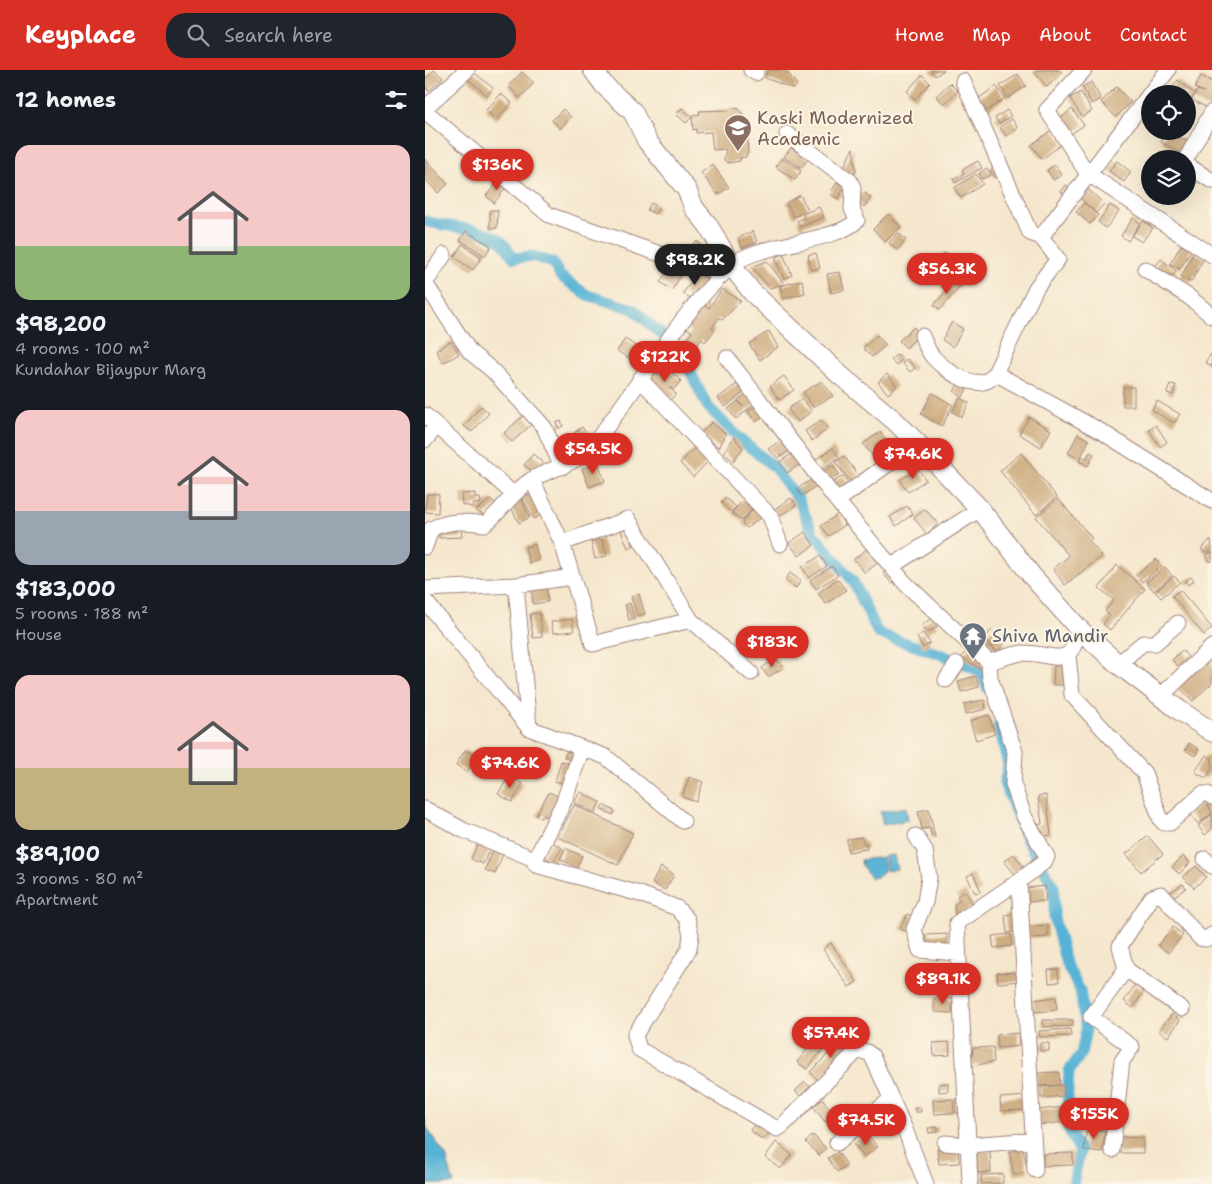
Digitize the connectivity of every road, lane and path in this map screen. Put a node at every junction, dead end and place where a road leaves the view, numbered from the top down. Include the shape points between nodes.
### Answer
1 (467, 70) edge
2 (593, 70) edge
3 (1084, 70) edge
4 (1167, 70) edge
5 (963, 81) dead end
6 (425, 110) edge
7 (1212, 112) edge
8 (787, 134) dead end
9 (1191, 150) edge
10 (1196, 171) edge
11 (1087, 173) junction
12 (1212, 181) edge
13 (1041, 238) junction
14 (1212, 255) edge
15 (444, 256) dead end
16 (731, 265) junction
17 (1145, 269) dead end
18 (425, 283) edge
19 (1212, 316) edge
20 (922, 336) dead end
21 (727, 358) dead end
22 (995, 373) junction
23 (640, 380) junction
24 (425, 415) edge
25 (437, 426) junction
26 (425, 440) edge
27 (917, 443) junction
28 (562, 467) junction
29 (532, 480) junction
30 (513, 494) junction
31 (837, 501) junction
32 (1212, 502) edge
33 (980, 509) junction
34 (562, 542) junction
35 (780, 544) dead end
36 (425, 547) edge
37 (892, 566) junction
38 (572, 575) junction
39 (516, 585) junction
40 (425, 589) edge
41 (425, 601) edge
42 (691, 620) junction
43 (1178, 623) dead end
44 (1079, 629) junction
45 (970, 645) junction
46 (1212, 647) edge
47 (1068, 655) junction
48 (989, 662) junction
49 (1118, 664) junction
50 (751, 673) dead end
51 (946, 680) dead end
52 (1161, 696) junction
53 (529, 728) junction
54 (1212, 732) edge
55 (578, 748) junction
56 (1212, 797) edge
57 (425, 809) edge
58 (683, 821) dead end
59 (916, 836) dead end
60 (534, 859) junction
61 (1019, 881) junction
62 (1212, 935) edge
63 (958, 953) junction
64 (1126, 969) junction
65 (1182, 1009) dead end
66 (891, 1099) junction
67 (1033, 1140) junction
68 (837, 1143) dead end
69 (945, 1144) dead end
70 (969, 1145) junction
71 (1112, 1150) dead end
72 (1035, 1170) dead end
73 (970, 1181) dead end
74 (926, 1184) edge

1 - 6 street
2 - 16 main road via 633,112 647,141 687,190 694,208
3 - 11 street via 1047,110
4 - 11 street
5 - 13 street via 1029,233
6 - 16 street via 549,214 677,260 712,269
7 - 9 street
8 - 16 street via 850,181 852,209 857,220 839,230 739,259
10 - 12 street
11 - 13 street
11 - 14 street
13 - 22 street via 1058,259 1036,288
15 - 18 street
16 - 23 street via 662,347
16 - 27 main road via 752,292 799,337
17 - 19 street
18 - 28 street via 470,352 493,370 544,427
20 - 22 street via 933,357 955,374 984,384
21 - 31 street
22 - 32 street via 1102,432
23 - 28 street via 594,444 575,462
23 - 35 street via 770,516
24 - 25 street
25 - 26 street
25 - 30 street
27 - 31 street
27 - 33 main road
28 - 29 street
29 - 30 street
29 - 34 street
30 - 36 street via 499,513 485,524 465,521 444,523 431,529
31 - 37 street
33 - 37 street
33 - 44 main road via 1032,576
34 - 38 street
34 - 42 street via 628,519
37 - 45 street via 905,583
38 - 39 street
38 - 42 street via 593,644
39 - 40 street
39 - 53 street
41 - 53 street
42 - 50 street
43 - 49 street via 1155,643 1143,643
44 - 47 street via 1075,645
44 - 49 main road
45 - 48 street
45 - 51 street
46 - 52 street
47 - 48 street via 1060,659 1025,653
47 - 56 street via 1073,695 1144,773 1164,823 1170,823 1202,794
48 - 61 street via 990,678 1015,752 1013,784 1024,816 1047,857
49 - 52 main road
52 - 54 main road
53 - 55 street
55 - 58 street via 606,757
55 - 60 street via 580,754 564,801
57 - 60 street via 463,830
59 - 63 street via 925,850 929,878 925,902 914,930 920,950
60 - 66 street via 536,864 677,908 687,919 691,935 689,949 635,1036 639,1049 777,1128 857,1051 871,1056
61 - 63 street via 957,923
61 - 67 street
62 - 64 street via 1207,939 1199,938 1161,894 1152,897 1120,946
63 - 70 street
64 - 65 street
64 - 71 street via 1091,1017 1132,1047 1122,1061
66 - 68 street
66 - 74 street
67 - 70 street
67 - 72 street
69 - 70 street
70 - 73 street

